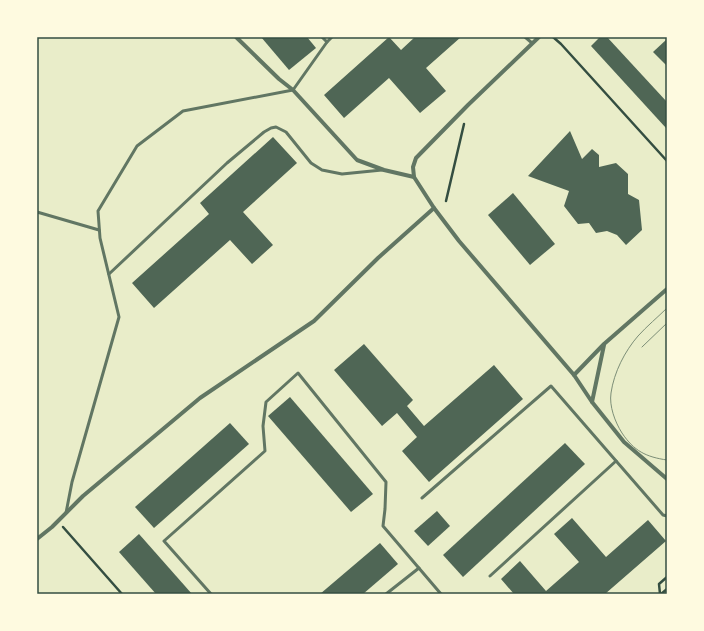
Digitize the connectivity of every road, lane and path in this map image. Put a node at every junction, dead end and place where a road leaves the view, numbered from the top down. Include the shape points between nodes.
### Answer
1 (236, 37) edge
2 (322, 37) edge
3 (332, 37) edge
4 (525, 37) edge
5 (538, 37) edge
6 (552, 37) edge
7 (327, 42) junction
8 (532, 43) junction
9 (293, 90) junction
10 (468, 105) junction
11 (667, 161) edge
12 (384, 170) junction
13 (414, 177) junction
14 (446, 201) dead end
15 (434, 208) junction
16 (37, 212) edge
17 (99, 230) junction
18 (109, 274) junction
19 (667, 289) edge
20 (604, 344) junction
21 (574, 375) junction
22 (592, 402) junction
23 (616, 461) junction
24 (667, 479) edge
25 (422, 498) dead end
26 (66, 513) junction
27 (667, 516) edge
28 (57, 521) junction
29 (37, 539) edge
30 (419, 568) junction
31 (490, 576) dead end
32 (667, 577) edge
33 (667, 589) edge
34 (122, 594) edge
35 (211, 594) edge
36 (386, 594) edge
37 (441, 594) edge
38 (660, 594) edge

1 - 9 street
2 - 7 lane
3 - 7 lane
4 - 8 lane
5 - 8 street
6 - 11 path
7 - 9 lane
8 - 10 street
9 - 12 street via 357,160
9 - 17 lane via 183,111 137,146 98,211
10 - 13 street via 416,158 413,167
10 - 14 path
12 - 13 street
12 - 18 lane via 342,174 322,170 311,163 286,132 276,127 271,128 227,163
13 - 15 street
15 - 21 street via 459,241
15 - 26 street via 314,321 200,398
16 - 17 lane
17 - 18 lane
18 - 26 lane via 119,317 72,482
19 - 20 street
20 - 21 street
20 - 22 street
21 - 22 street
22 - 24 street via 624,442
23 - 25 lane via 551,386
23 - 27 lane via 663,515
23 - 31 lane
26 - 28 street
28 - 29 street
28 - 34 path
30 - 35 lane via 383,526 386,482 298,373 266,402 263,426 265,451 164,541
30 - 36 lane
30 - 37 lane
32 - 38 path via 659,584
33 - 38 path

